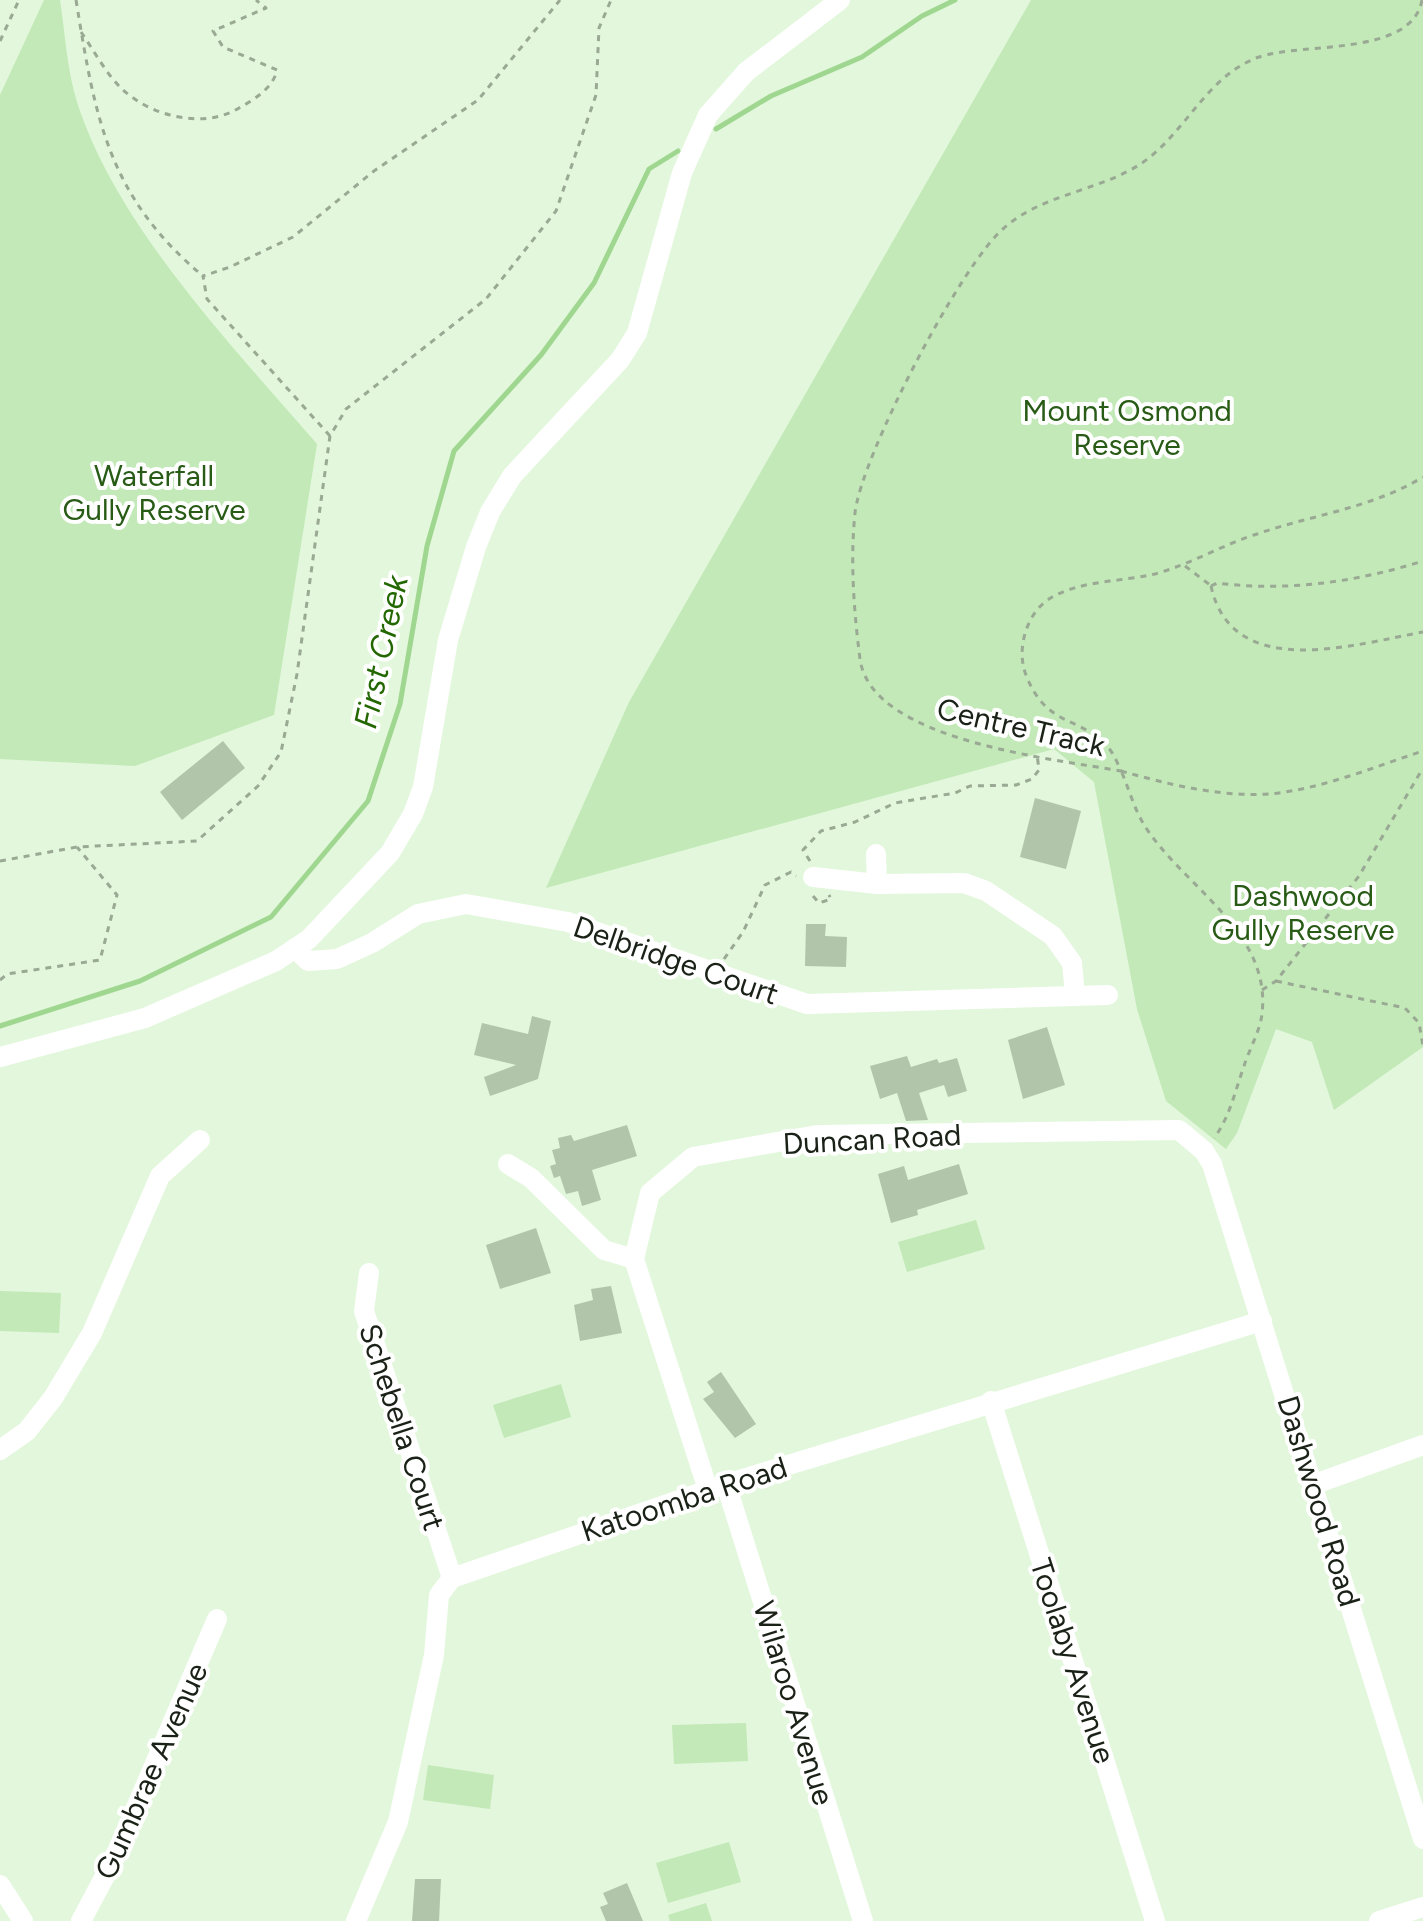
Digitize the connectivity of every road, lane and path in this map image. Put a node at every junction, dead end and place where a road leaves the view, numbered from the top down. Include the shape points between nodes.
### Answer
1 (19, 0) edge
2 (76, 0) edge
3 (256, 0) edge
4 (560, 0) edge
5 (611, 0) edge
6 (840, 0) edge
7 (1422, 0) edge
8 (81, 32) junction
9 (0, 41) edge
10 (203, 276) junction
11 (330, 436) junction
12 (1423, 477) edge
13 (1423, 561) edge
14 (1185, 566) junction
15 (1211, 586) junction
16 (1423, 632) edge
17 (1423, 751) edge
18 (1037, 754) junction
19 (1423, 768) edge
20 (1121, 771) junction
21 (77, 847) junction
22 (876, 854) dead end
23 (0, 861) edge
24 (810, 882) junction
25 (877, 884) junction
26 (295, 948) junction
27 (711, 971) junction
28 (0, 980) edge
29 (1276, 981) junction
30 (1261, 990) junction
31 (1075, 995) junction
32 (1108, 995) dead end
33 (1423, 1046) edge
34 (5, 1055) edge
35 (200, 1140) dead end
36 (1208, 1158) junction
37 (508, 1164) dead end
38 (634, 1259) junction
39 (369, 1273) dead end
40 (1262, 1321) junction
41 (991, 1401) junction
42 (1423, 1445) edge
43 (0, 1450) edge
44 (1315, 1484) junction
45 (717, 1487) junction
46 (452, 1578) junction
47 (217, 1619) dead end
48 (1423, 1839) edge
49 (0, 1885) edge
50 (1423, 1907) edge
51 (1387, 1919) edge
52 (1423, 1920) edge
53 (23, 1921) edge
54 (81, 1921) edge
55 (356, 1921) edge
56 (863, 1921) edge
57 (1155, 1921) edge

1 - 9 path
2 - 8 path
3 - 8 path via 266,8 213,31 223,47 277,70 274,83 229,114 193,119 152,110 120,87
4 - 10 path via 478,100 374,171 293,237
5 - 11 path via 599,28 596,95 556,211 486,299 346,409
6 - 26 street via 746,72 708,115 682,173 637,333 620,360 512,476 485,523 448,640 423,787 413,814 367,881
7 - 18 path, Centre Track via 1413,23 1396,33 1257,57 1208,91 1170,138 1141,163 1004,227 978,256 902,391 873,452 855,511 853,608 861,666 875,693 900,715 950,737
8 - 10 path via 99,126 135,206
10 - 11 path via 207,299
11 - 21 path via 281,752 258,786 197,841
12 - 14 path, Centre Track via 1395,494 1254,534
13 - 15 path via 1332,583
14 - 15 path
14 - 20 path, Centre Track via 1072,589 1036,611 1025,634 1025,673 1041,702 1060,719 1104,742
15 - 16 path via 1230,622 1259,645 1278,651 1337,648
17 - 20 path via 1269,794 1167,784
18 - 20 path, Centre Track
18 - 24 path via 1039,770 1016,785 970,786 895,803 821,831 803,850
19 - 29 path via 1359,876
20 - 30 path via 1144,823 1241,935
21 - 23 path
21 - 28 path via 117,895 100,960 7,974
22 - 25 street
24 - 25 street
24 - 27 path via 791,872 765,885 743,932
25 - 31 street via 964,883 986,891 1053,936 1072,963
26 - 27 street, Delbridge Court via 308,961 337,959 418,914 466,904 568,922
26 - 34 street via 220,988 145,1018
27 - 31 street, Delbridge Court via 807,1004
29 - 30 path
29 - 33 path via 1405,1008 1419,1023
30 - 36 path via 1262,1015 1226,1122
31 - 32 street, Delbridge Court
35 - 43 street via 160,1176 92,1333 53,1398 27,1431
36 - 38 street, Duncan Road via 1179,1130 817,1135 693,1157 650,1193
36 - 40 street, Dashwood Road
37 - 38 street via 531,1178 604,1250
38 - 45 street
39 - 46 street, Schebella Court via 364,1311
40 - 41 street, Katoomba Road
40 - 44 street, Dashwood Road
41 - 45 street, Katoomba Road
41 - 57 street, Toolaby Avenue
42 - 44 street
44 - 48 street, Dashwood Road
45 - 46 street, Katoomba Road
45 - 56 street, Wilaroo Avenue
46 - 55 street via 439,1595 434,1655 398,1822
47 - 54 street, Gumbrae Avenue via 114,1859
49 - 53 street
50 - 51 street
51 - 52 street

